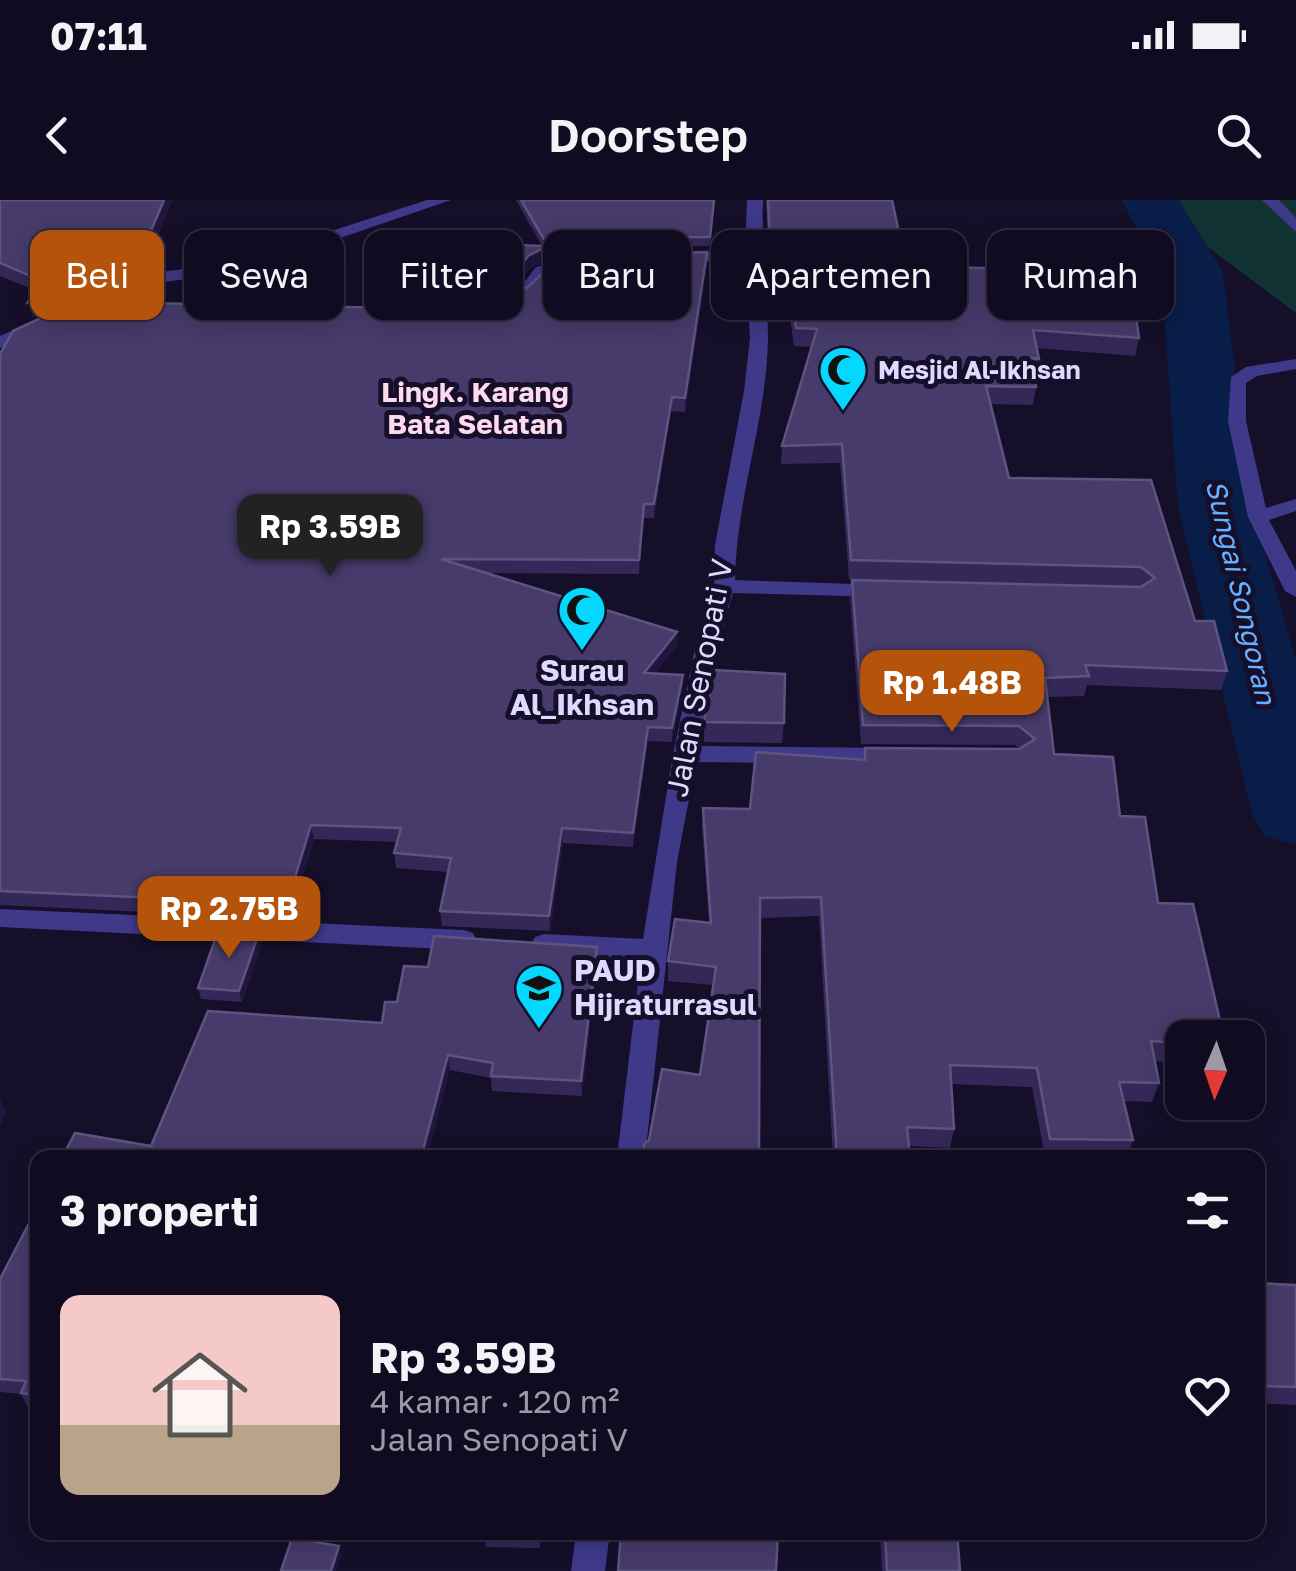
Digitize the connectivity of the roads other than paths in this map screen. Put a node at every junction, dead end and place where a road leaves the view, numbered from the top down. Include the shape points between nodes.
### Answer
1 (442, 200) edge
2 (755, 200) edge
3 (1270, 200) edge
4 (1296, 227) edge
5 (754, 230) edge
6 (543, 271) edge
7 (164, 276) edge
8 (523, 294) edge
9 (50, 320) edge
10 (758, 320) edge
11 (0, 343) edge
12 (1296, 364) edge
13 (1296, 504) edge
14 (1258, 516) junction
15 (724, 586) junction
16 (1296, 590) edge
17 (910, 592) edge
18 (686, 754) junction
19 (918, 756) edge
20 (0, 918) edge
21 (654, 950) junction
22 (632, 1150) edge
23 (592, 1540) edge
24 (588, 1571) edge

1 - 7 street via 238,266
2 - 5 street, Jalan Senopati V
3 - 4 street
6 - 8 street
9 - 11 street
10 - 15 street, Jalan Senopati V
12 - 14 street via 1252,371 1237,381 1237,421
13 - 14 street
14 - 16 street
15 - 17 street
15 - 18 street, Jalan Senopati V
18 - 19 street
18 - 21 street, Jalan Senopati V
20 - 21 street
21 - 22 street, Jalan Senopati V
23 - 24 street

